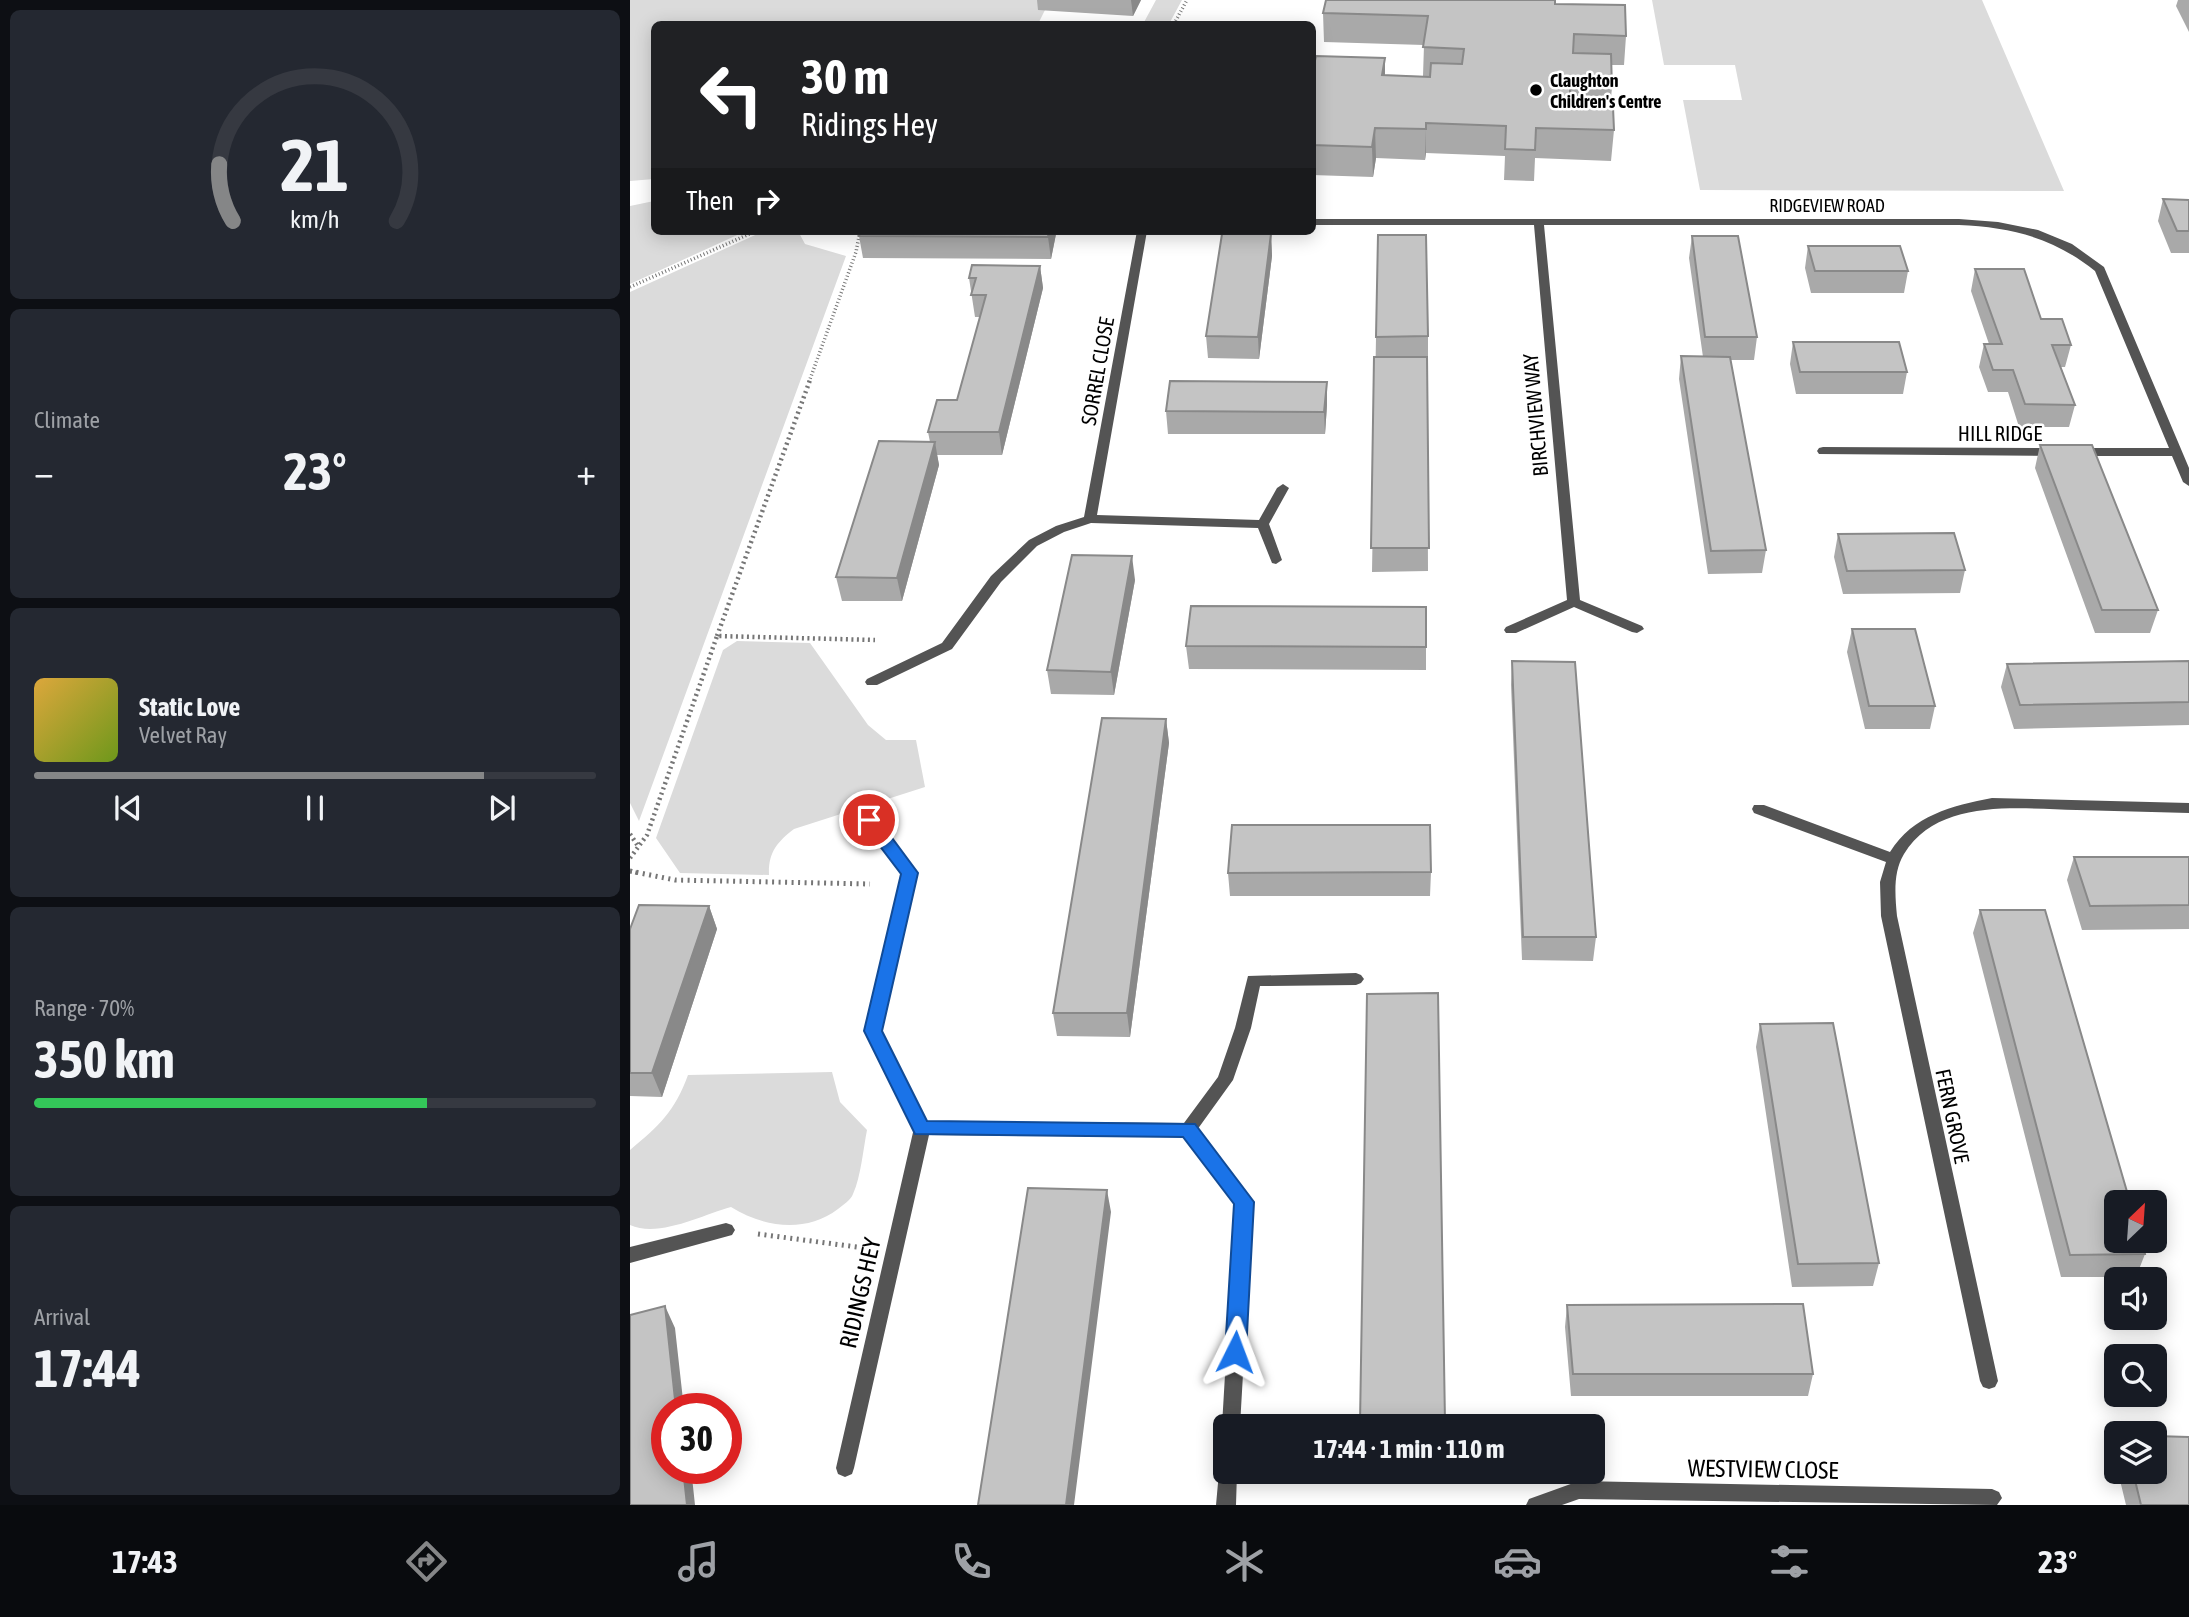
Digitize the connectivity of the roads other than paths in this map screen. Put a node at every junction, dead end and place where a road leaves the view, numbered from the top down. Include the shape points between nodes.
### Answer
1 (1316, 222) edge
2 (1539, 223) junction
3 (1141, 235) edge
4 (1823, 451) dead end
5 (2176, 452) junction
6 (2189, 482) edge
7 (1283, 488) dead end
8 (1090, 519) junction
9 (1263, 524) junction
10 (1276, 560) dead end
11 (1574, 602) junction
12 (1637, 629) dead end
13 (1511, 630) dead end
14 (872, 682) dead end
15 (2189, 808) edge
16 (1759, 809) dead end
17 (869, 820) dead end
18 (1895, 860) junction
19 (1356, 979) dead end
20 (922, 1128) junction
21 (1188, 1130) junction
22 (726, 1230) road end
23 (630, 1255) edge
24 (1989, 1381) dead end
25 (1232, 1414) edge
26 (845, 1468) dead end
27 (1227, 1484) edge
28 (1992, 1498) dead end
29 (1226, 1505) edge
30 (1536, 1505) edge

1 - 2 street, RIDGEVIEW ROAD
2 - 5 street, RIDGEVIEW ROAD via 1992,223 2056,239 2100,269
2 - 11 street, BIRCHVIEW WAY
3 - 8 street, SORREL CLOSE
4 - 5 street, HILL RIDGE
5 - 6 street, RIDGEVIEW ROAD
7 - 9 street
8 - 9 street
8 - 14 street via 1032,543 996,579 947,646
9 - 10 street
11 - 12 street
11 - 13 street
15 - 18 street, FERN GROVE via 1992,803 1953,811 1920,828
16 - 18 street
17 - 20 street via 910,873 873,1031
18 - 24 street, FERN GROVE via 1887,882 1889,916
19 - 21 street via 1253,980 1225,1080
20 - 21 street
20 - 26 street, RIDINGS HEY
21 - 25 street via 1244,1202
22 - 23 street
27 - 29 street
28 - 30 street, WESTVIEW CLOSE via 1579,1490

